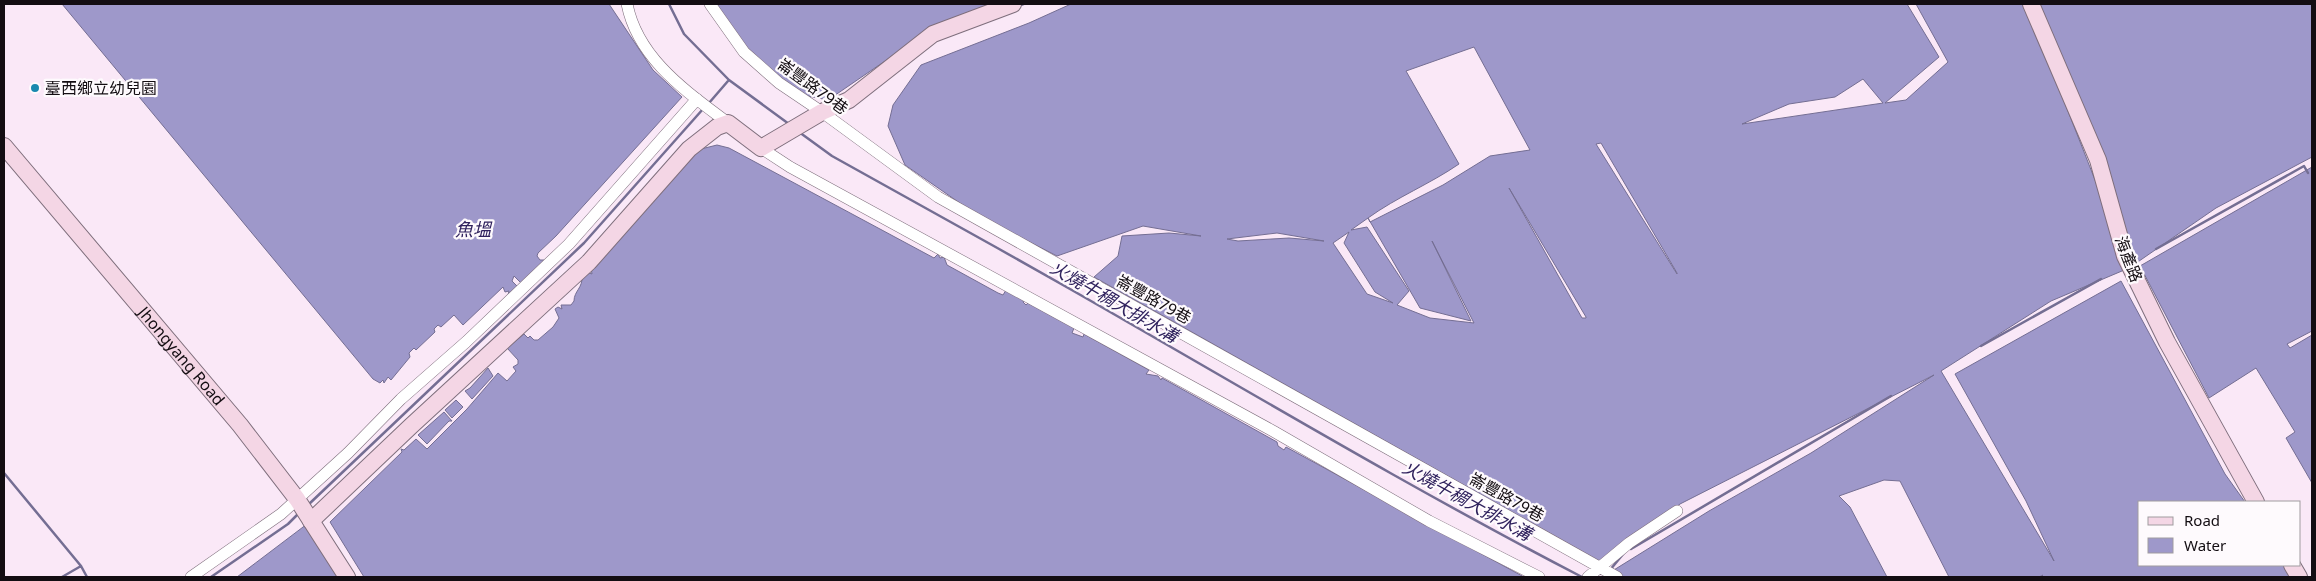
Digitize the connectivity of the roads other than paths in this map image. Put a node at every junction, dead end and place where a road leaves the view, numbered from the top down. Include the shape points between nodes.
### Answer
1 (627, 4) edge
2 (710, 4) edge
3 (1013, 4) edge
4 (2031, 4) edge
5 (697, 99) junction
6 (822, 112) junction
7 (728, 123) junction
8 (4, 146) edge
9 (761, 148) junction
10 (296, 499) junction
11 (2255, 501) edge
12 (1677, 511) dead end
13 (311, 521) junction
14 (2293, 566) edge
15 (1600, 568) junction
16 (190, 577) edge
17 (346, 577) edge
18 (1539, 577) edge
19 (1588, 577) edge
20 (1616, 577) edge
21 (2299, 577) edge

1 - 5 street via 630,20 650,56 679,86
2 - 6 street, 崙豐路79巷 via 744,52 779,83
3 - 6 street via 933,34 849,100
4 - 11 street, 海產路 via 2098,160 2125,256 2167,342
5 - 7 street
5 - 10 street via 569,244
6 - 9 street
6 - 15 street, 崙豐路79巷 via 938,197
7 - 9 street
7 - 13 street via 717,127 689,149 590,262
8 - 10 street, Jhongyang Road via 240,425
9 - 18 street via 790,167 1273,431 1429,521
10 - 13 street, Jhongyang Road
10 - 16 street via 281,514
12 - 15 street via 1629,543
13 - 17 street, Jhongyang Road
14 - 21 street
15 - 19 street
15 - 20 street, 崙豐路79巷

